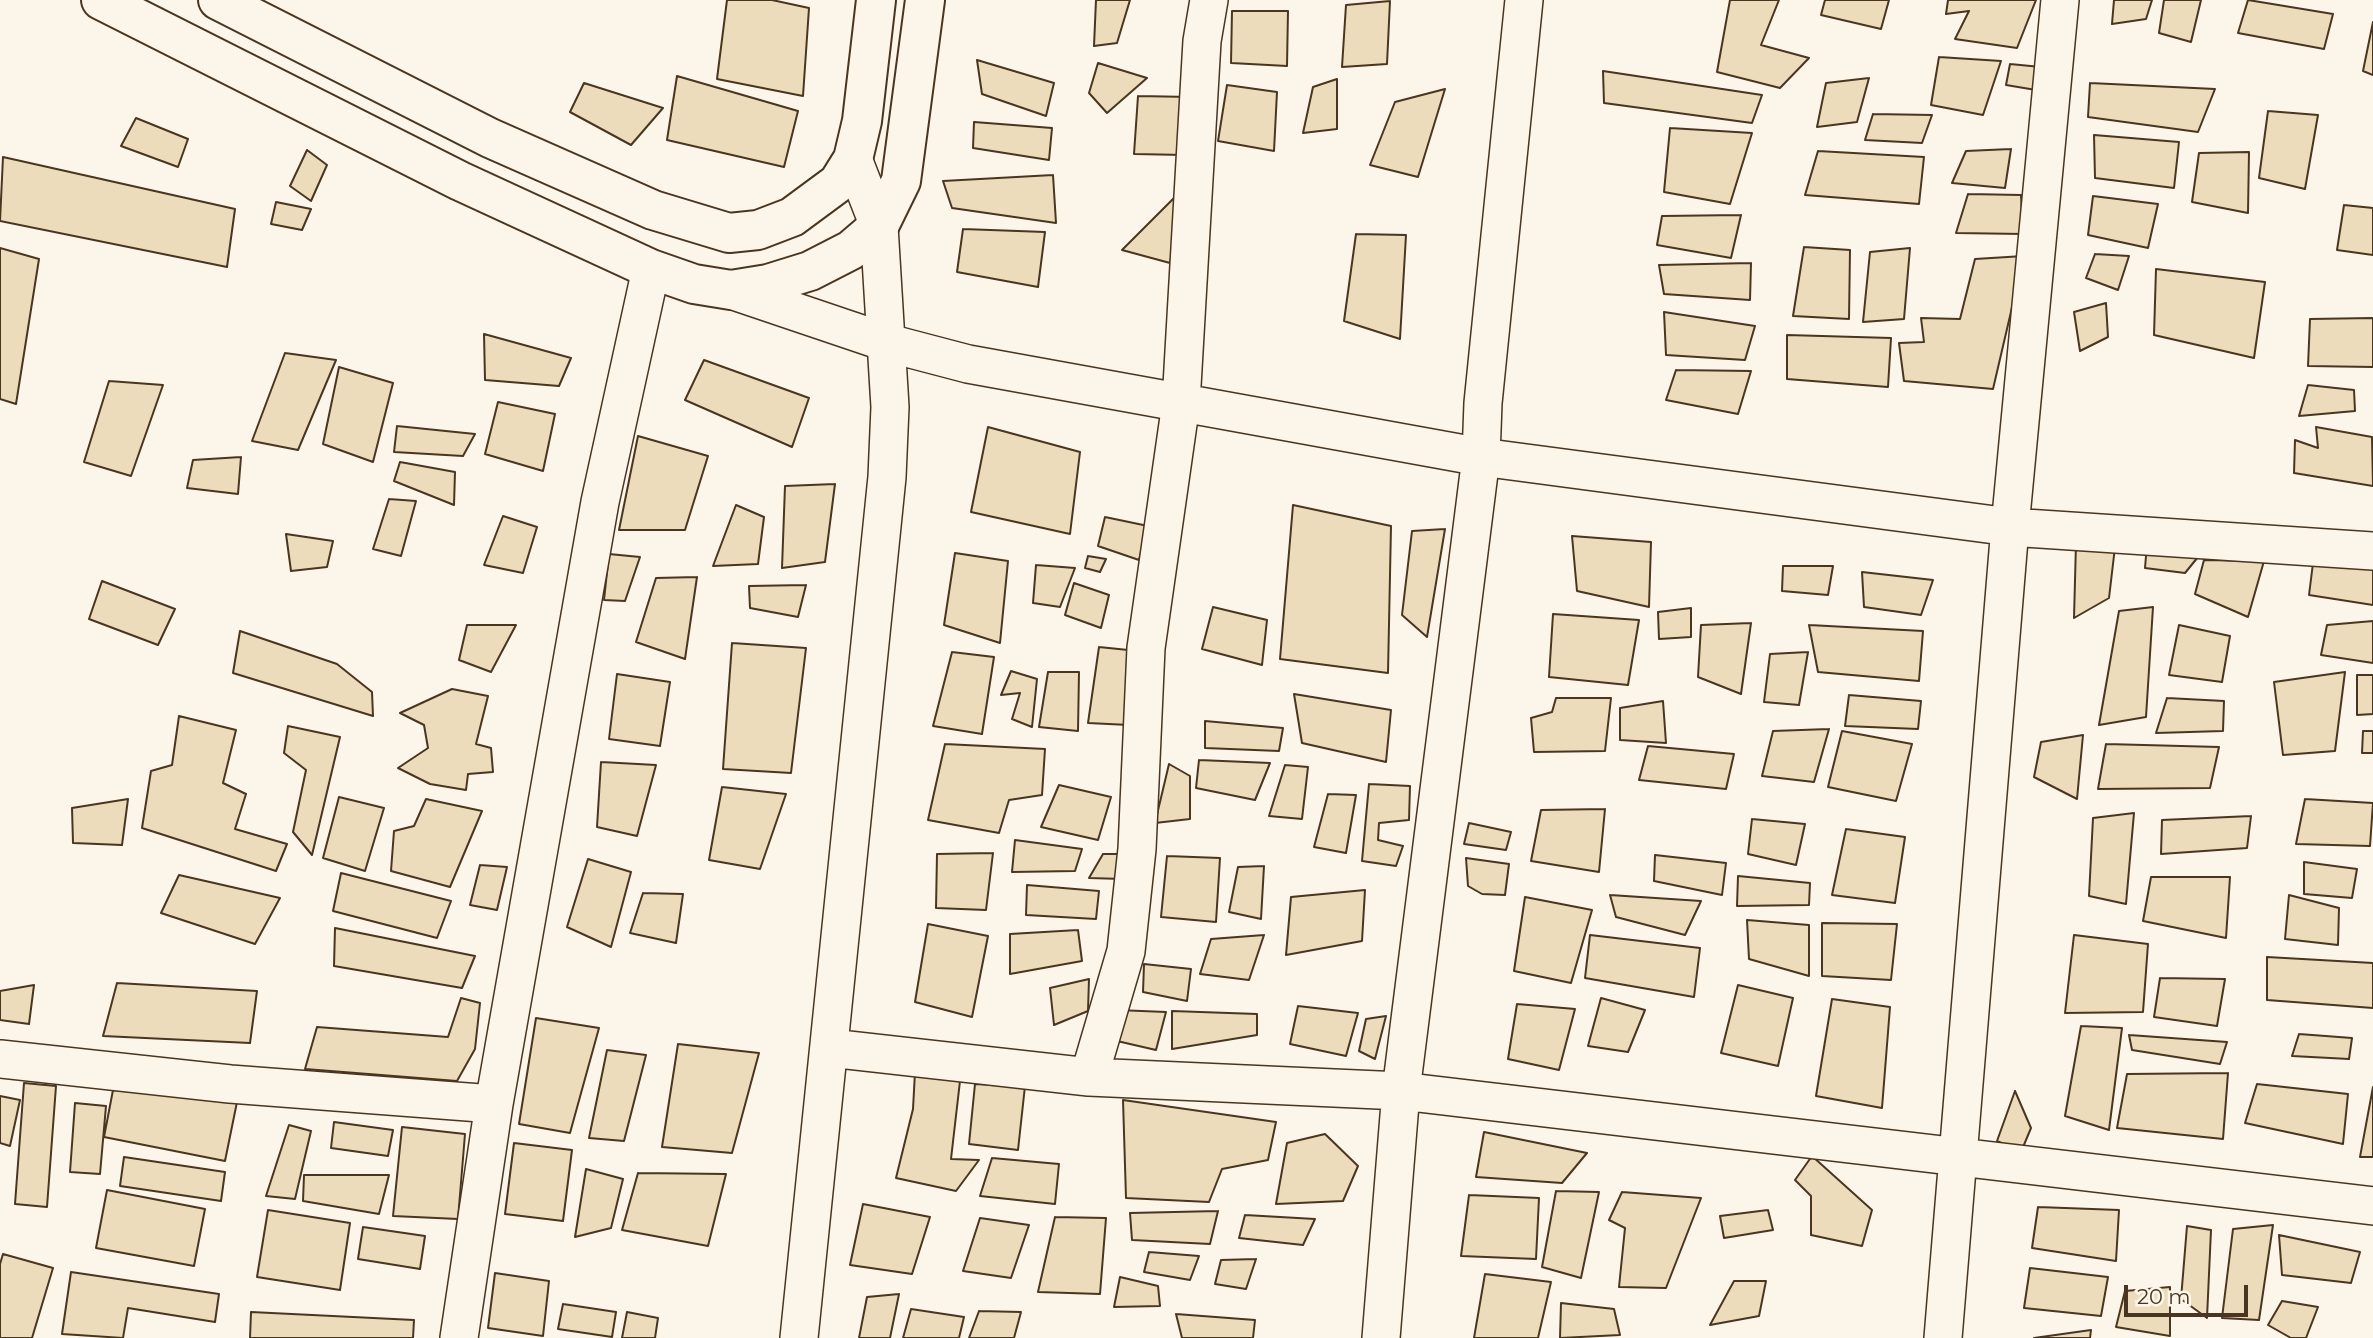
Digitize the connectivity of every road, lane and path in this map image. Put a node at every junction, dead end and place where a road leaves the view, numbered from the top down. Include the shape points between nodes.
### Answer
1 (101, 0) edge
2 (218, 0) edge
3 (876, 0) edge
4 (925, 0) edge
5 (1209, 0) edge
6 (1524, 0) edge
7 (2060, 0) edge
8 (853, 159) junction
9 (879, 226) junction
10 (651, 269) junction
11 (731, 290) junction
12 (888, 343) junction
13 (1181, 403) junction
14 (1481, 457) junction
15 (2010, 527) junction
16 (2373, 551) edge
17 (830, 1048) junction
18 (0, 1059) edge
19 (1089, 1077) junction
20 (1401, 1091) junction
21 (494, 1104) junction
22 (1958, 1159) junction
23 (2373, 1206) edge
24 (459, 1338) edge
25 (799, 1338) edge
26 (1381, 1338) edge
27 (1943, 1338) edge

1 - 10 main road via 460,181
2 - 8 main road via 490,138 653,210 729,233 758,230 792,217 838,183
3 - 8 main road
4 - 9 main road via 901,181
5 - 13 street via 1201,55
6 - 14 street
7 - 15 street
8 - 9 street
9 - 11 main road via 851,250 810,271
9 - 12 street
10 - 11 main road via 694,284
10 - 21 street via 600,502
11 - 12 street
12 - 13 street via 968,364
12 - 17 street via 887,477
13 - 14 street
13 - 19 street via 1146,648 1137,849 1126,951
14 - 15 street
14 - 20 street
15 - 16 street
15 - 22 street
17 - 19 street
17 - 25 street
18 - 21 street via 230,1084
19 - 20 street
20 - 22 street
20 - 26 street
21 - 24 street
22 - 23 street
22 - 27 street

